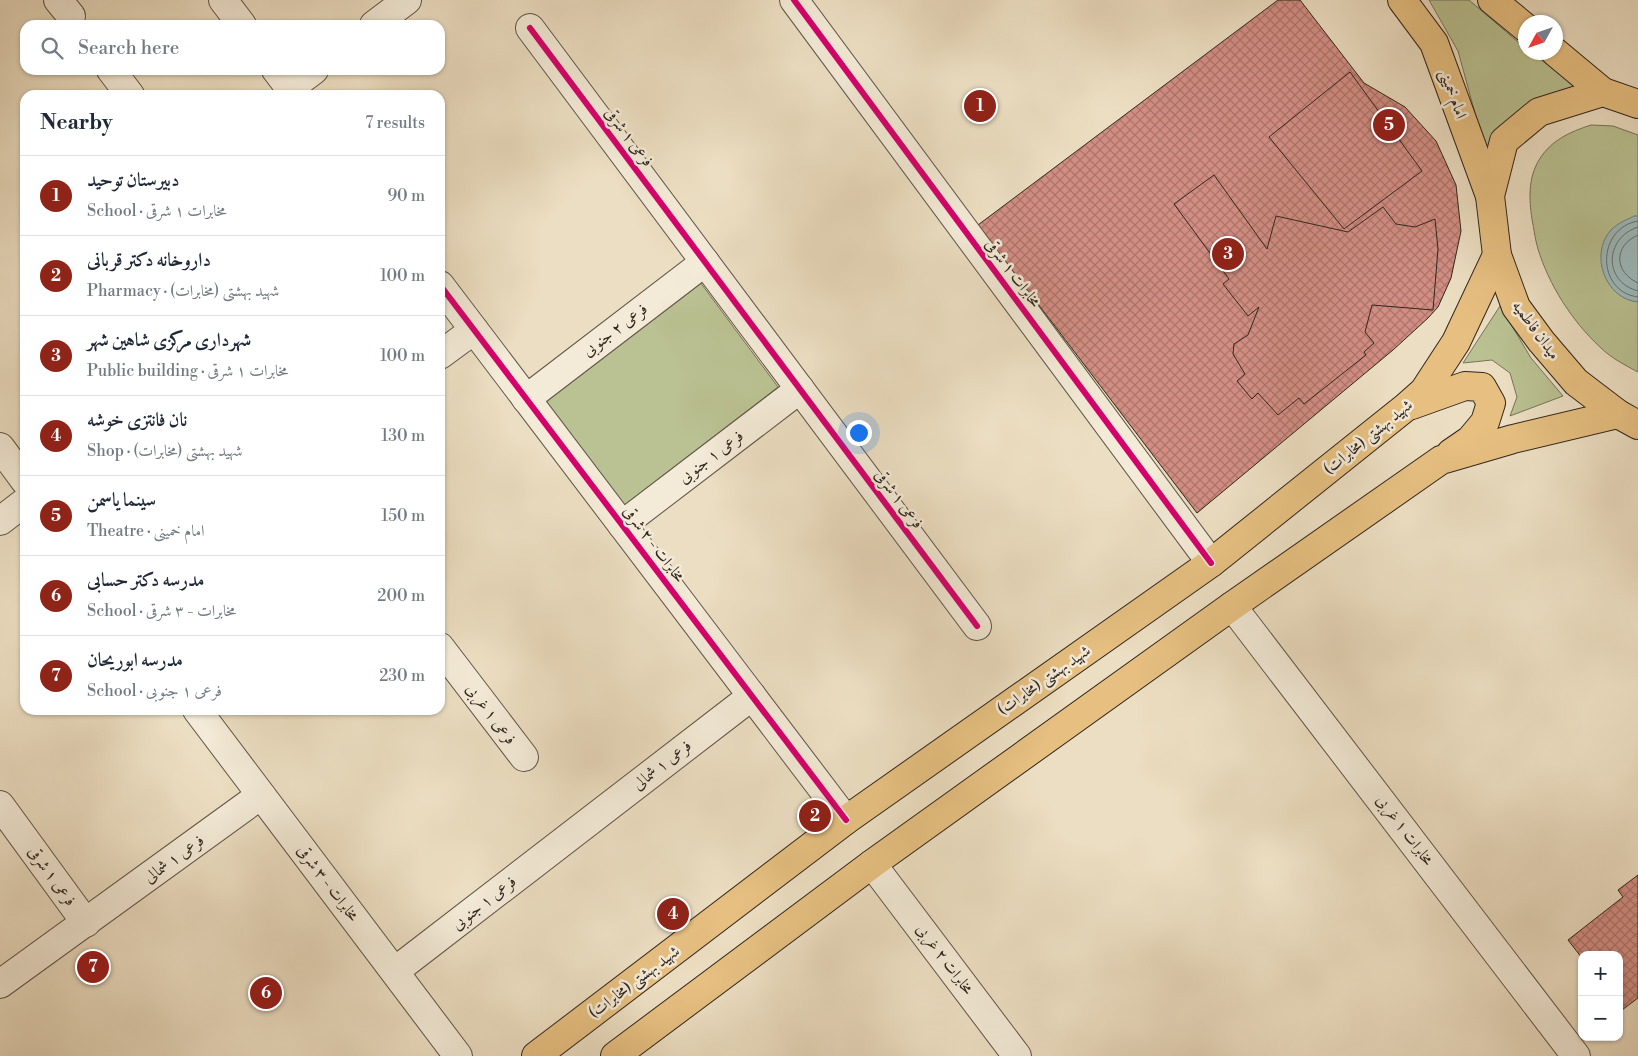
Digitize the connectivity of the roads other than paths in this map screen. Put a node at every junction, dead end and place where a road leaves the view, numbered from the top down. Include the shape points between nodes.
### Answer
1 (223, 0) edge
2 (407, 0) edge
3 (794, 0) edge
4 (1402, 0) edge
5 (1492, 0) edge
6 (238, 20) edge
7 (381, 20) edge
8 (1518, 21) edge
9 (530, 28) dead end
10 (1563, 59) edge
11 (115, 75) edge
12 (304, 75) edge
13 (287, 84) edge
14 (126, 90) edge
15 (1603, 92) junction
16 (1638, 104) edge
17 (1490, 196) junction
18 (1497, 255) junction
19 (705, 262) junction
20 (445, 292) edge
21 (474, 330) junction
22 (445, 351) edge
23 (800, 389) junction
24 (526, 398) junction
25 (1406, 407) junction
26 (1628, 419) edge
27 (0, 447) edge
28 (1441, 460) junction
29 (20, 474) edge
30 (20, 506) edge
31 (0, 521) edge
32 (622, 525) junction
33 (1211, 563) junction
34 (1232, 606) junction
35 (977, 626) dead end
36 (445, 653) edge
37 (752, 696) junction
38 (201, 715) edge
39 (524, 757) dead end
40 (261, 796) junction
41 (0, 805) edge
42 (846, 820) junction
43 (573, 834) joint
44 (872, 864) junction
45 (86, 922) junction
46 (395, 971) junction
47 (0, 984) edge
48 (458, 1056) edge
49 (536, 1056) edge
50 (615, 1056) edge
51 (1017, 1056) edge
52 (1576, 1056) edge

1 - 6 street
2 - 7 street
3 - 33 street, مخابرات ۱ شرقی
4 - 17 main road, امام خمینی via 1434,42
5 - 8 main road
9 - 19 street, فرعی ۱ شرقی
10 - 15 main road
11 - 14 street
12 - 13 street
15 - 16 main road
15 - 17 main road, میدان فاطمیه via 1539,112 1504,140
17 - 18 main road, میدان فاطمیه
18 - 25 main road, شهید بهشتی (مخابرات) via 1456,342 1424,391
18 - 26 main road, میدان فاطمیه via 1516,307 1541,341 1576,382
19 - 23 street, فرعی ۱ شرقی
19 - 24 street, فرعی ۲ جنوبی
20 - 21 street, مخابرات - ۲ شرقی
21 - 22 street
21 - 24 street, مخابرات - ۲ شرقی
23 - 32 street, فرعی ۱ جنوبی
23 - 35 street, فرعی ۱ شرقی
24 - 32 street, مخابرات - ۲ شرقی
25 - 28 main road via 1466,386 1482,387 1492,403 1485,422 1470,440
25 - 33 main road, شهید بهشتی (مخابرات)
26 - 28 main road via 1512,439
27 - 29 street
28 - 34 main road
30 - 31 street
32 - 37 street, مخابرات - ۲ شرقی
33 - 42 main road, شهید بهشتی (مخابرات)
34 - 44 main road
34 - 52 street, مخابرات ۱ غربی
36 - 39 street, فرعی ۱ غربی
37 - 42 street, مخابرات - ۲ شرقی
37 - 43 street, فرعی ۱ شمالی
38 - 40 street, مخابرات - ۳ شرقی
40 - 45 street, فرعی ۱ شمالی
40 - 46 street, مخابرات - ۳ شرقی
41 - 45 street, فرعی ۱ شرقی
42 - 49 main road, شهید بهشتی (مخابرات)
43 - 46 street, فرعی ۱ جنوبی
44 - 50 main road
44 - 51 street, مخابرات ۲ غربی
45 - 47 street
46 - 48 street, مخابرات - ۳ شرقی

